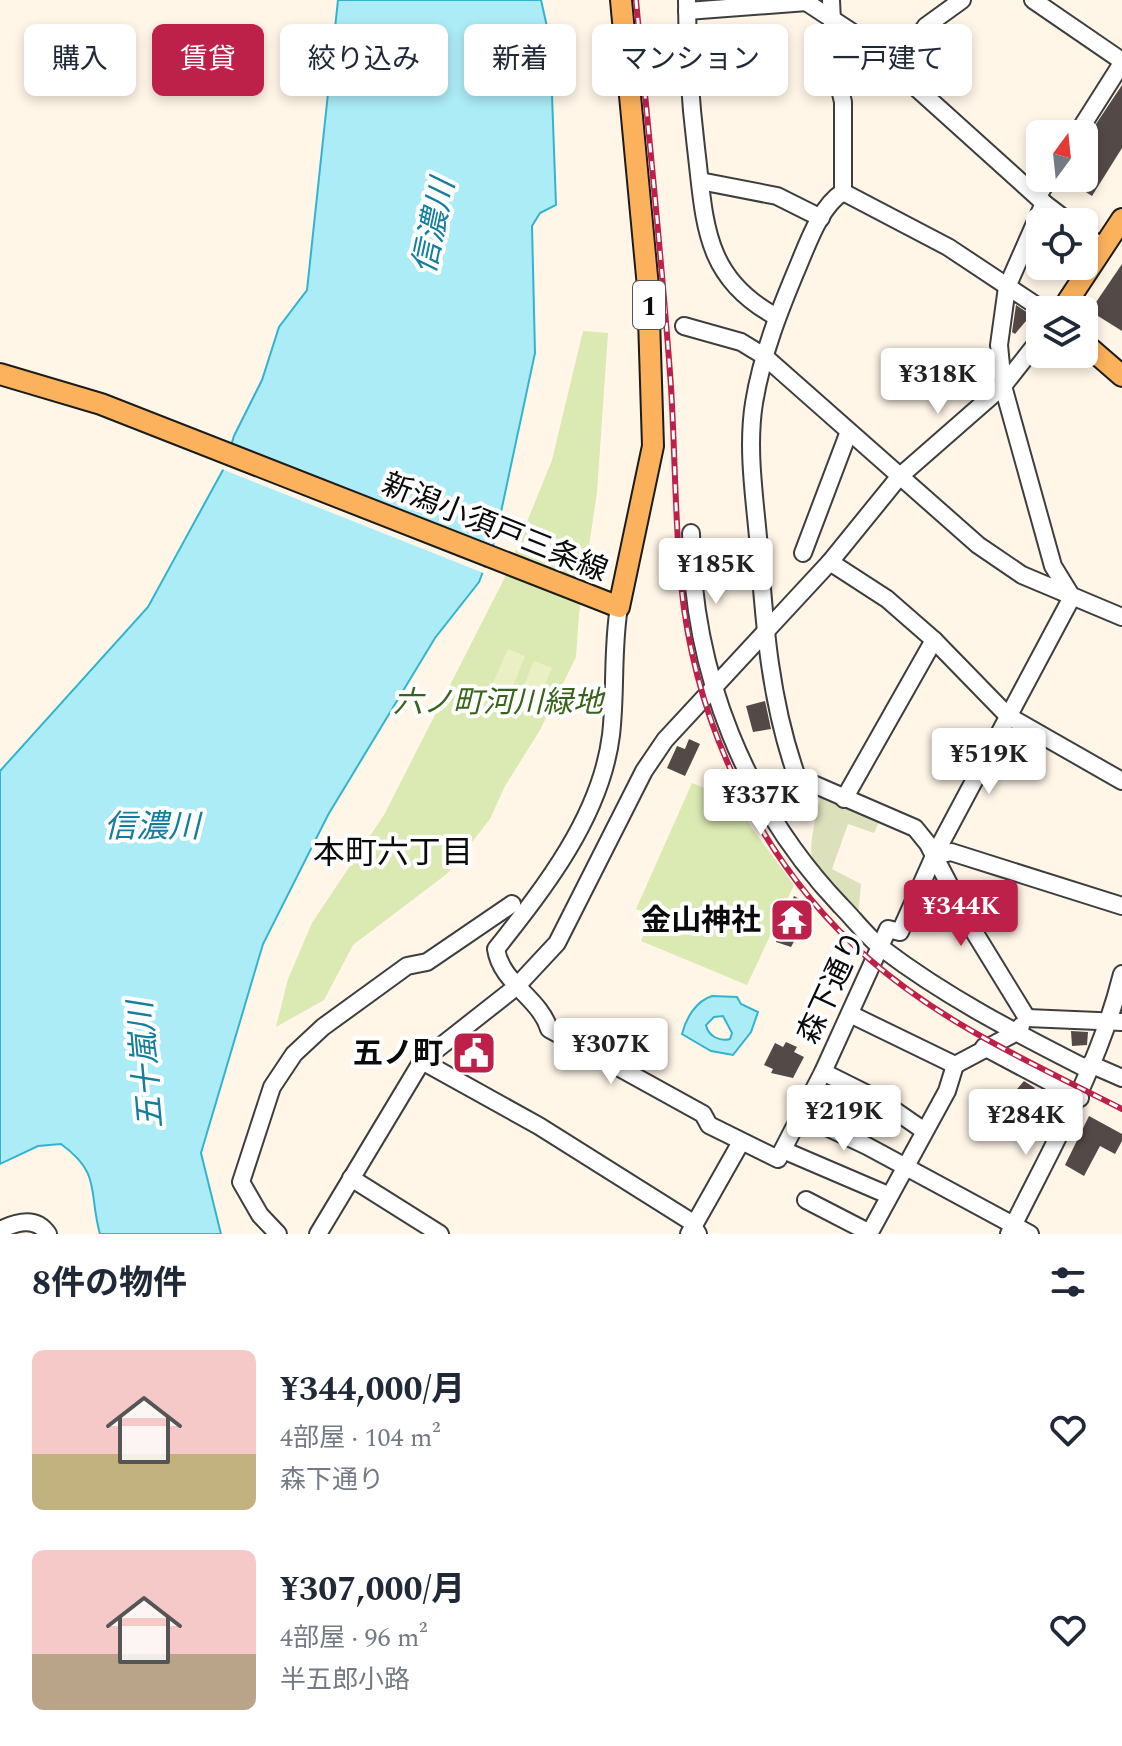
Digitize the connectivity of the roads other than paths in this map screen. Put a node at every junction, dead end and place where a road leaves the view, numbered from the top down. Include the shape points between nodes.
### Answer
1 (621, 0) edge
2 (831, 0) edge
3 (962, 0) edge
4 (805, 1) edge
5 (1041, 2) edge
6 (687, 6) edge
7 (834, 19) junction
8 (840, 24) edge
9 (929, 24) edge
10 (1122, 62) edge
11 (925, 96) edge
12 (1086, 120) edge
13 (700, 181) junction
14 (843, 192) junction
15 (1044, 192) edge
16 (1041, 200) junction
17 (1051, 208) edge
18 (821, 218) junction
19 (1122, 219) edge
20 (1098, 244) edge
21 (1103, 248) junction
22 (1007, 287) junction
23 (1071, 296) edge
24 (1026, 299) edge
25 (777, 317) junction
26 (684, 326) dead end
27 (1098, 355) edge
28 (764, 356) junction
29 (1026, 357) edge
30 (0, 374) edge
31 (1122, 376) edge
32 (1003, 386) junction
33 (848, 434) junction
34 (899, 477) junction
35 (691, 533) dead end
36 (803, 553) dead end
37 (830, 562) junction
38 (1072, 597) junction
39 (613, 606) junction
40 (1121, 614) edge
41 (763, 631) junction
42 (934, 640) junction
43 (714, 684) junction
44 (1008, 716) junction
45 (1122, 781) edge
46 (844, 799) junction
47 (934, 856) junction
48 (512, 904) dead end
49 (1122, 906) edge
50 (881, 948) junction
51 (1122, 974) edge
52 (516, 987) junction
53 (850, 1014) junction
54 (1027, 1018) junction
55 (1116, 1022) edge
56 (1017, 1032) junction
57 (984, 1047) junction
58 (422, 1061) junction
59 (955, 1065) junction
60 (1089, 1066) junction
61 (823, 1072) junction
62 (1122, 1078) edge
63 (1080, 1098) junction
64 (801, 1115) junction
65 (923, 1130) junction
66 (741, 1142) junction
67 (783, 1150) junction
68 (903, 1166) junction
69 (351, 1178) junction
70 (888, 1195) junction
71 (806, 1200) dead end
72 (0, 1230) edge
73 (1011, 1230) edge
74 (694, 1232) edge
75 (870, 1233) edge
76 (48, 1234) edge
77 (278, 1234) edge
78 (318, 1234) edge
79 (440, 1234) edge
80 (1030, 1234) edge

1 - 39 main road, 新潟小須戸三条線 / 1 via 648,287 653,446
2 - 7 street
3 - 9 street
4 - 6 street
4 - 7 street
5 - 10 street
6 - 13 street via 688,77
7 - 8 street
7 - 14 street via 834,64 845,127
10 - 12 street
11 - 16 street
13 - 18 street via 777,196
13 - 25 street via 704,222 726,275 748,300
14 - 18 street
14 - 22 street via 948,247
15 - 16 street
16 - 17 street
16 - 22 street
18 - 25 street
19 - 21 main road
20 - 21 street
21 - 23 main road
22 - 24 street
22 - 32 street via 999,345
25 - 28 street
26 - 28 street via 722,335
27 - 31 main road
28 - 33 street
28 - 41 street via 753,405 751,449
29 - 32 street
30 - 39 main road, 新潟小須戸三条線 via 142,419
32 - 34 street
32 - 38 street via 1053,566
33 - 34 street
33 - 36 street
34 - 37 street
34 - 38 street via 978,545 1022,575
35 - 43 street via 697,613
37 - 41 street
37 - 42 street via 887,599
38 - 40 street
38 - 44 street
39 - 52 street via 610,737 603,772 543,890 496,949
41 - 43 street
41 - 46 street via 785,744 797,777
42 - 44 street
42 - 46 street
43 - 50 street via 736,752 784,837
43 - 52 street via 655,754 557,943
44 - 45 street
44 - 47 street
46 - 47 street via 915,828
47 - 49 street via 951,852
47 - 50 street, 森下通り via 900,932 888,929
47 - 54 street
48 - 77 street via 427,962 407,966 379,986 313,1035 282,1069 241,1182
50 - 53 street, 森下通り
50 - 56 street
51 - 55 street
52 - 58 street
52 - 66 street via 549,1029 703,1114 709,1125
53 - 59 street
53 - 61 street, 森下通り
54 - 55 street
54 - 56 street
55 - 60 street
56 - 57 street
56 - 60 street
57 - 59 street
57 - 63 street
58 - 69 street
58 - 74 street via 539,1126 690,1221
59 - 65 street via 947,1091
60 - 62 street
60 - 63 street
61 - 64 street, 森下通り
61 - 65 street via 881,1101
63 - 73 street
64 - 67 street, 森下通り
64 - 68 street
65 - 68 street
66 - 67 street via 778,1159
66 - 74 street
67 - 70 street
68 - 70 street
68 - 73 street
69 - 78 street
69 - 79 street
70 - 75 street
71 - 75 street
72 - 76 street via 30,1222
73 - 80 street

